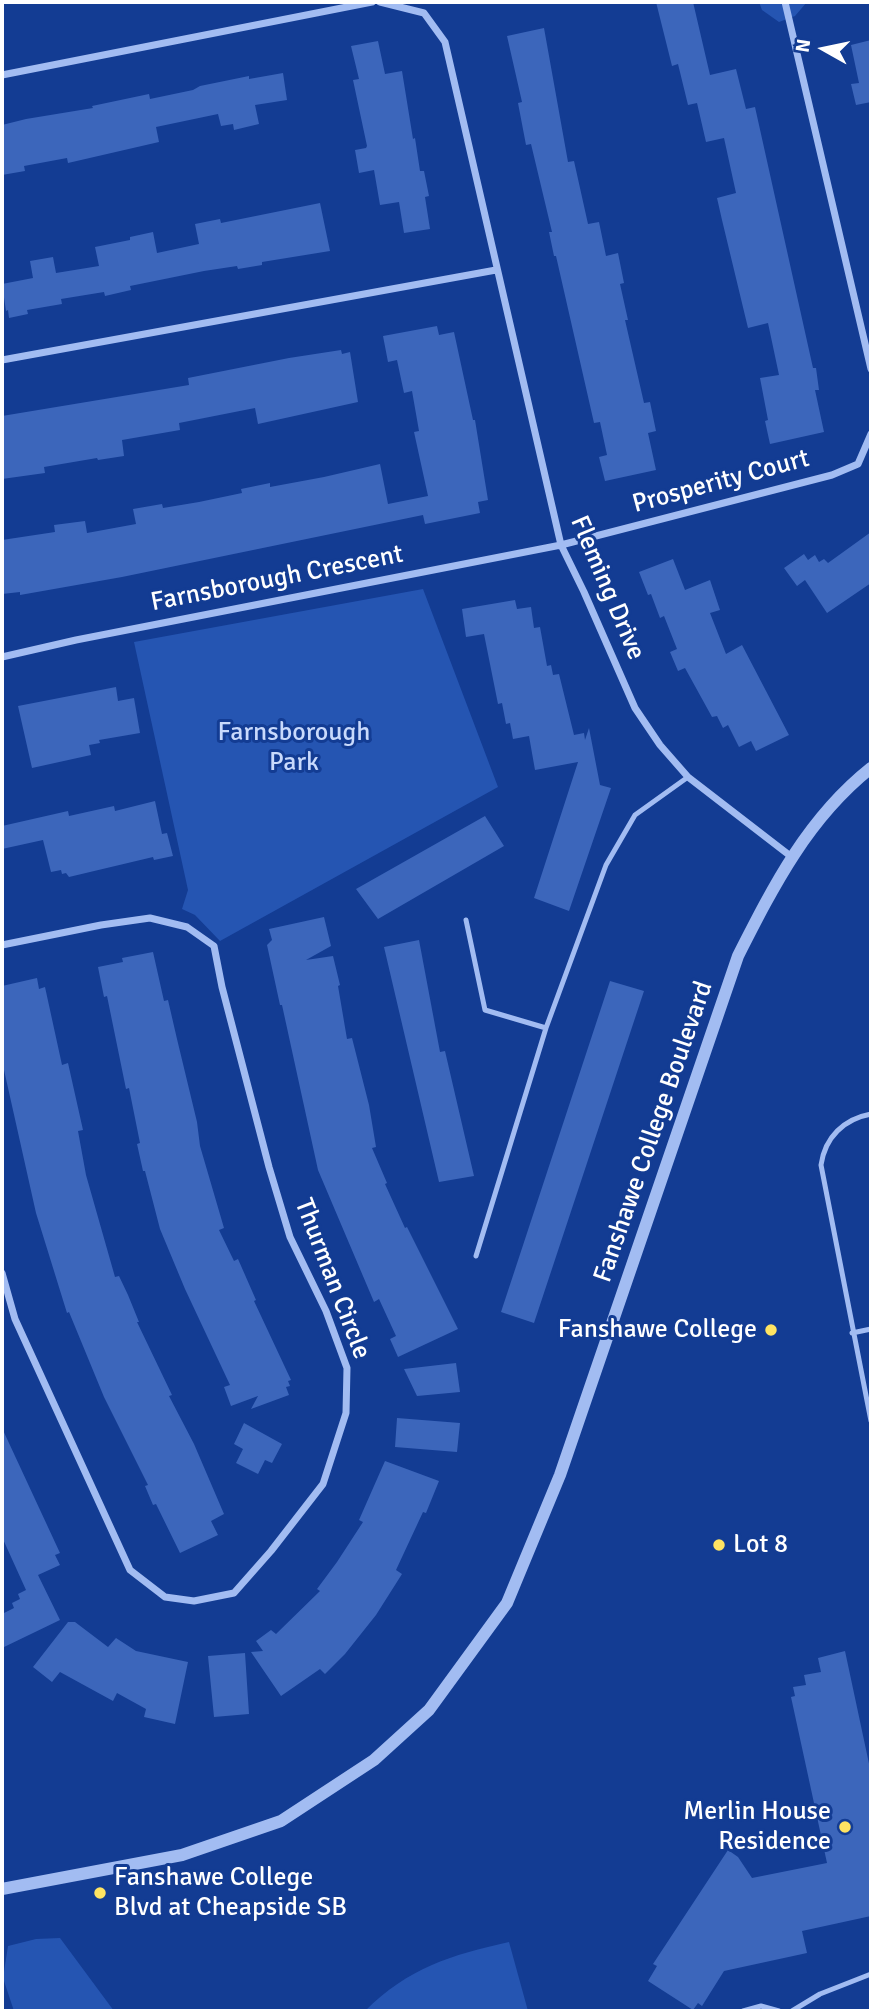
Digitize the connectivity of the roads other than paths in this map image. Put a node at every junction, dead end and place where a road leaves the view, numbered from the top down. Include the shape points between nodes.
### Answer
1 (372, 2) edge
2 (380, 2) edge
3 (785, 2) edge
4 (2, 75) edge
5 (496, 270) junction
6 (2, 360) edge
7 (871, 369) edge
8 (871, 434) edge
9 (561, 545) junction
10 (2, 657) edge
11 (871, 768) edge
12 (688, 777) junction
13 (793, 858) junction
14 (466, 920) dead end
15 (2, 945) edge
16 (546, 1028) junction
17 (871, 1114) edge
18 (476, 1256) dead end
19 (2, 1273) edge
20 (871, 1329) edge
21 (852, 1333) junction
22 (871, 1421) edge
23 (2, 1889) edge
24 (871, 1974) edge
25 (743, 2011) edge
26 (779, 2011) edge
27 (792, 2011) edge

1 - 4 street
2 - 5 street, Fleming Drive via 424,13 445,42
3 - 7 street
5 - 6 street
5 - 9 street, Fleming Drive
8 - 9 street, Prosperity Court via 858,464 832,475
9 - 10 street, Farnsborough Crescent
9 - 12 street, Fleming Drive via 635,708
11 - 13 street, Fanshawe College Boulevard via 818,819
12 - 13 street, Fleming Drive
12 - 16 lane via 635,815 606,864
13 - 23 street, Fanshawe College Boulevard via 776,881 738,956 560,1475 507,1602 429,1710 374,1760 281,1821 182,1855
14 - 16 lane via 485,1010
15 - 19 street, Thurman Circle via 150,918 187,927 214,946 287,1225 327,1311 347,1368 346,1413 323,1484 234,1593 194,1601 165,1597 130,1570 15,1318
16 - 18 lane
17 - 21 lane via 838,1130 823,1152 821,1165
20 - 21 lane
21 - 22 lane
24 - 27 lane via 820,1994
25 - 26 lane via 761,2006

